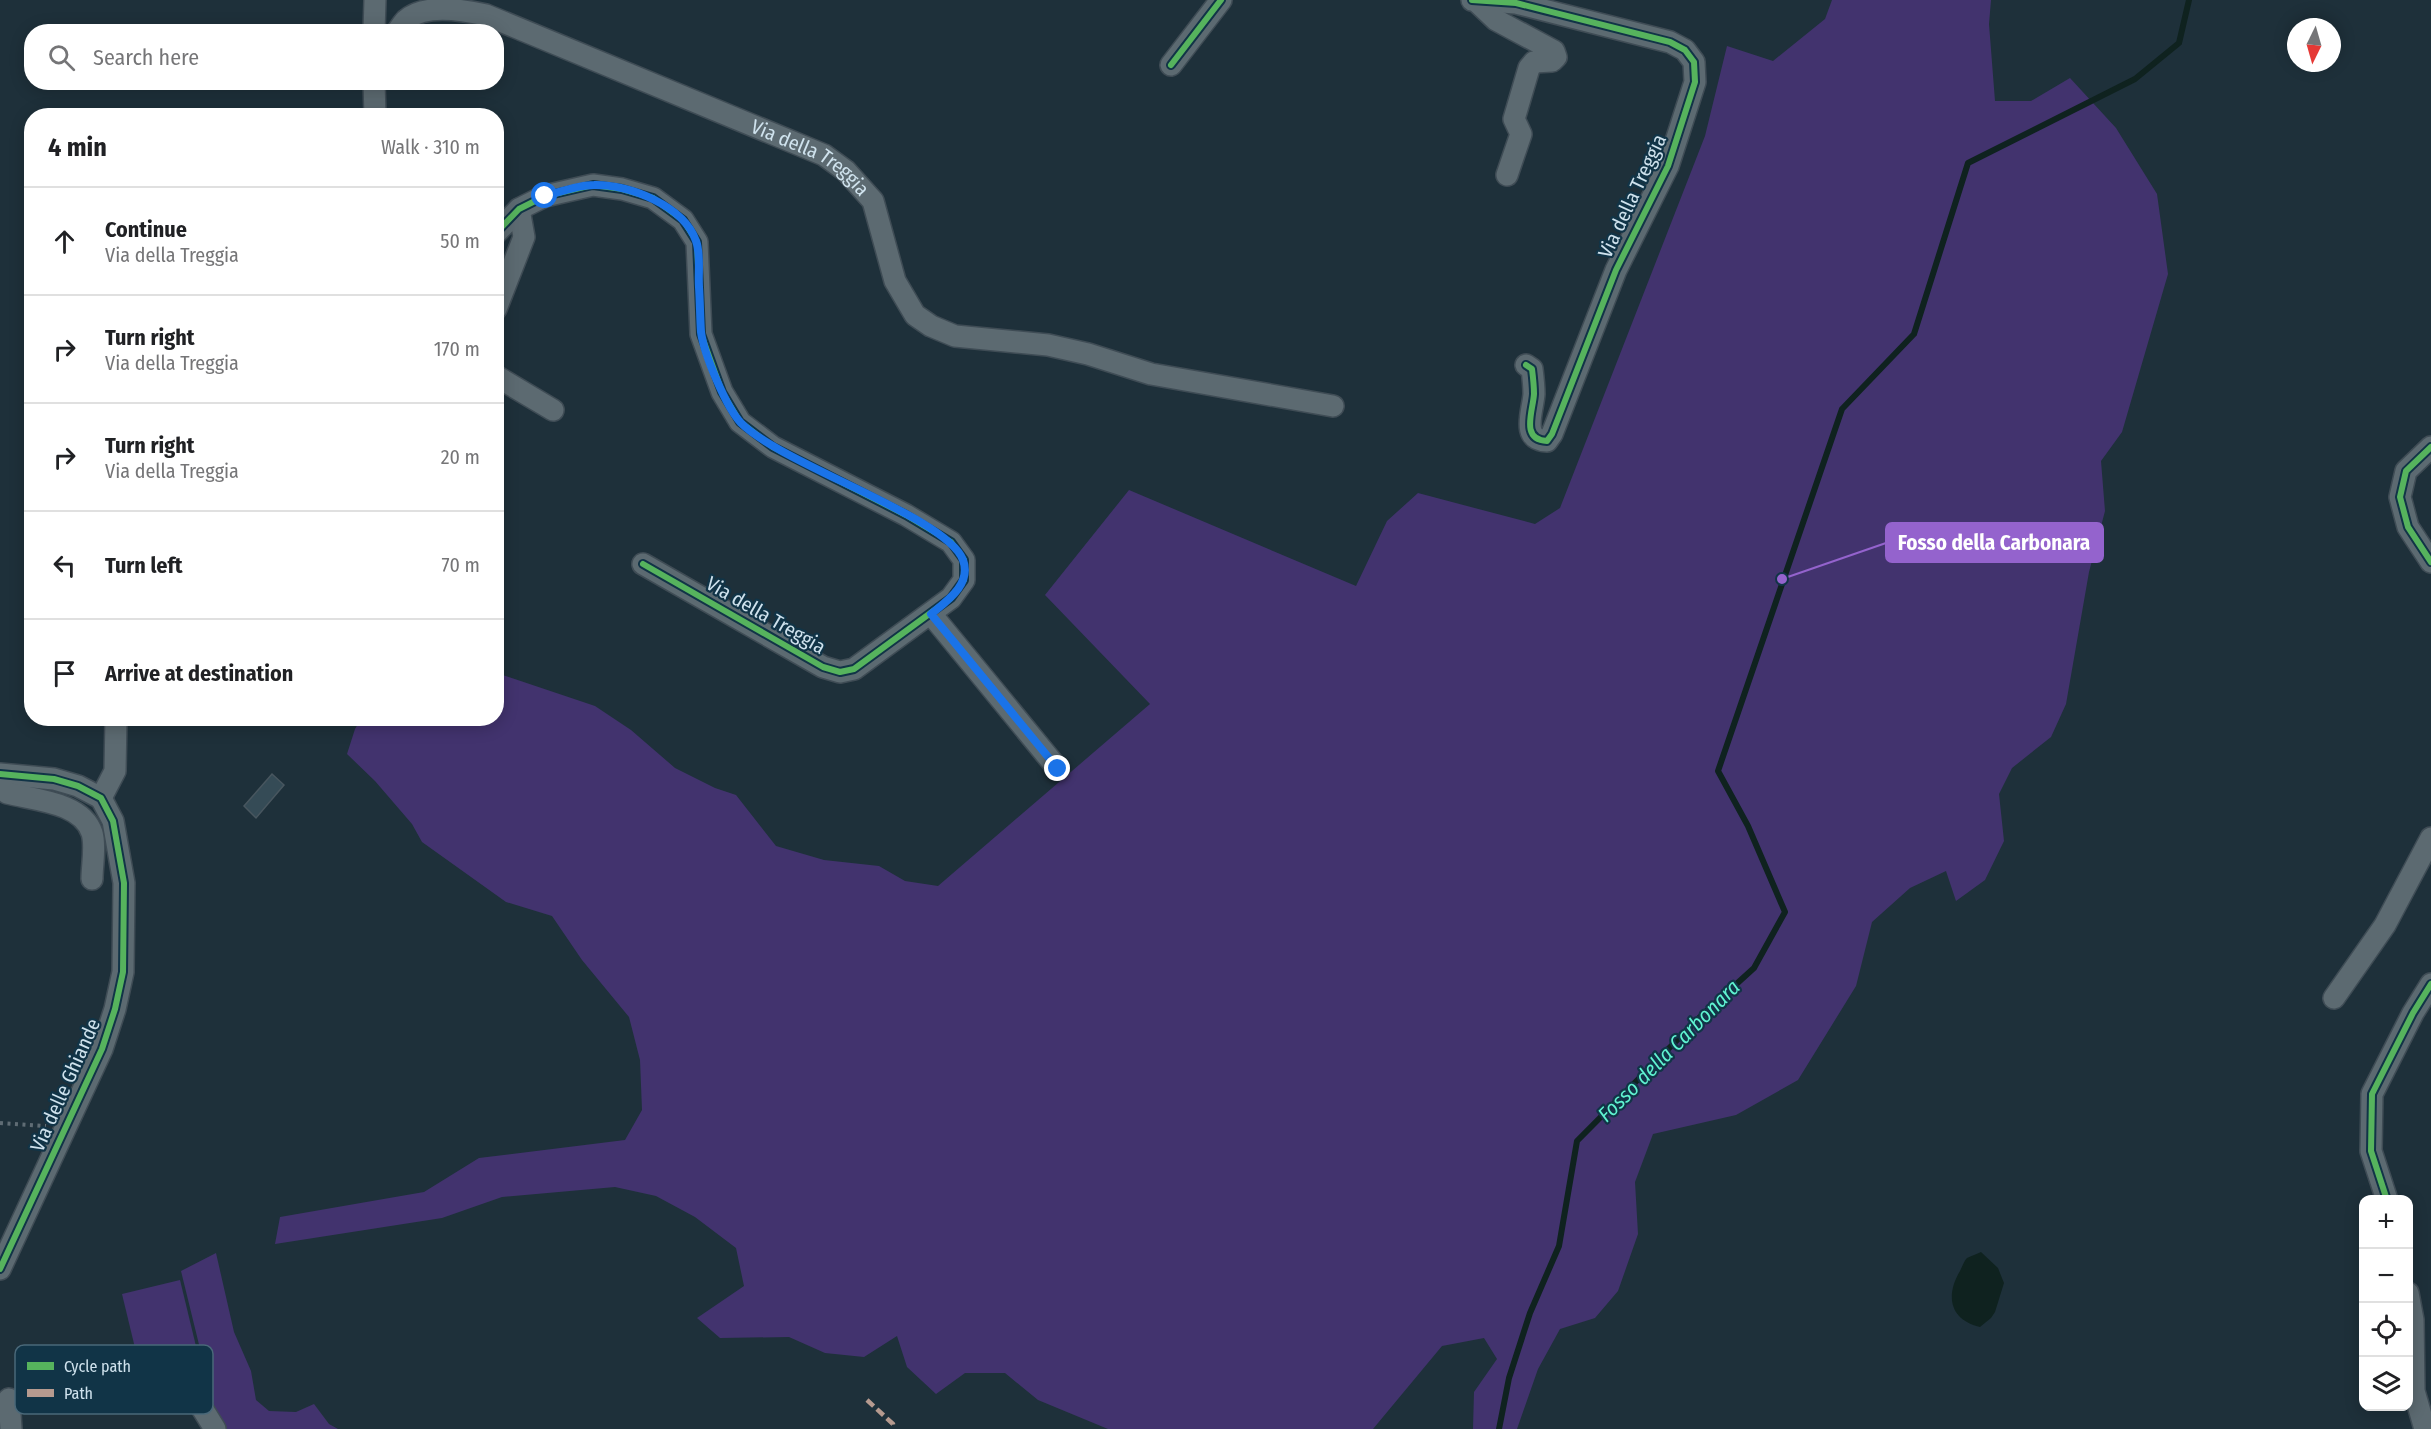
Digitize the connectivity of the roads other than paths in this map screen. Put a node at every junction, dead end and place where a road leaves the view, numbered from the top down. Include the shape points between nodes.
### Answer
1 (375, 0) edge
2 (1221, 0) edge
3 (1474, 1) edge
4 (374, 24) edge
5 (403, 24) edge
6 (1171, 65) dead end
7 (374, 90) edge
8 (375, 108) edge
9 (1507, 174) dead end
10 (519, 209) junction
11 (504, 225) edge
12 (504, 289) edge
13 (1526, 365) dead end
14 (504, 380) edge
15 (1333, 406) dead end
16 (554, 410) dead end
17 (2431, 447) edge
18 (2431, 562) edge
19 (643, 564) dead end
20 (931, 614) junction
21 (116, 726) edge
22 (1058, 769) dead end
23 (0, 774) edge
24 (0, 786) edge
25 (101, 798) junction
26 (2431, 838) edge
27 (93, 879) dead end
28 (2431, 984) edge
29 (2334, 998) dead end
30 (2385, 1195) edge
31 (0, 1269) edge
32 (2410, 1303) edge
33 (9, 1399) dead end
34 (205, 1414) edge
35 (11, 1429) edge
36 (214, 1429) edge
37 (2425, 1429) edge

1 - 4 street
2 - 6 street
3 - 9 street via 1496,20 1554,51 1556,57 1552,61 1534,62 1529,68 1514,119 1521,134
3 - 13 street, Via della Treggia via 1515,3 1670,42 1685,50 1694,62 1695,82 1668,166 1616,270 1547,441 1539,440 1529,430 1534,392 1532,369
5 - 15 street, Via della Treggia via 432,10 462,9 486,15 824,155 846,171 873,201 895,281 915,315 955,336 1048,345 1151,374
7 - 8 street
10 - 11 street, Via della Treggia
10 - 12 street via 525,237
10 - 20 street, Via della Treggia via 545,196 593,185 653,198 683,220 697,242 702,334 722,393 740,422 773,447 951,542 964,560 964,580 951,598
14 - 16 street
17 - 18 street via 2406,471 2400,497 2408,527
19 - 20 street, Via della Treggia via 823,667 840,672 854,669
20 - 22 street
21 - 25 street via 115,771
23 - 25 street via 54,780
24 - 27 street via 7,793 69,808 85,819 93,834
25 - 31 street, Via delle Ghiande via 113,821 124,883 123,972 102,1049
26 - 29 street via 2385,925
28 - 30 street via 2372,1094 2371,1151
32 - 37 street via 2414,1391
33 - 35 street
34 - 36 street

